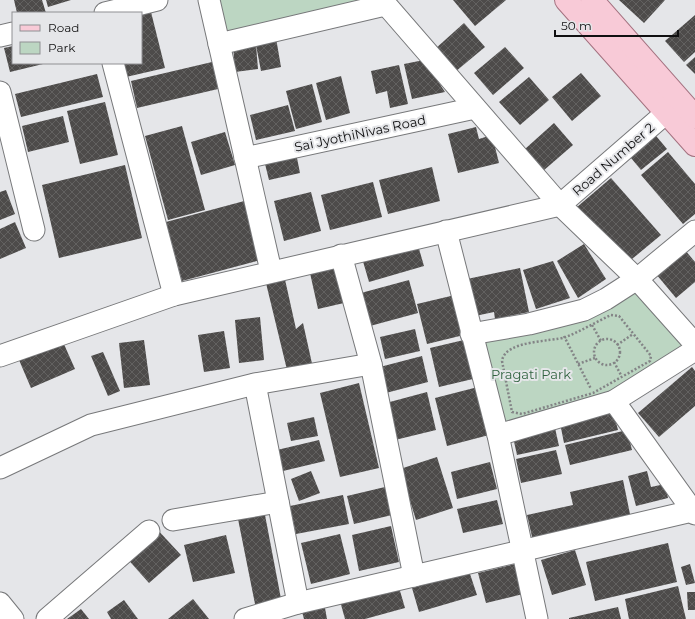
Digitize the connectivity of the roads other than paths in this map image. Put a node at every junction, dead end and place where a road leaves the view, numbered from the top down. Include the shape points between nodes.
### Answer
1 (157, 0) edge
2 (209, 0) edge
3 (566, 0) edge
4 (592, 0) edge
5 (384, 2) edge
6 (109, 12) edge
7 (12, 33) edge
8 (0, 36) edge
9 (219, 44) junction
10 (113, 64) edge
11 (0, 92) edge
12 (475, 108) junction
13 (666, 113) junction
14 (695, 117) edge
15 (695, 145) edge
16 (245, 158) junction
17 (560, 205) junction
18 (34, 230) dead end
19 (446, 231) junction
20 (695, 232) edge
21 (341, 255) junction
22 (271, 272) junction
23 (637, 279) junction
24 (174, 295) junction
25 (471, 334) junction
26 (695, 344) edge
27 (695, 350) edge
28 (0, 356) edge
29 (371, 364) junction
30 (256, 384) junction
31 (614, 401) junction
32 (498, 435) junction
33 (0, 468) edge
34 (278, 502) junction
35 (694, 513) edge
36 (173, 520) dead end
37 (149, 531) dead end
38 (522, 550) junction
39 (414, 576) junction
40 (0, 603) edge
41 (298, 603) junction
42 (13, 619) edge
43 (47, 619) edge
44 (245, 619) edge
45 (537, 619) edge

1 - 6 street
2 - 9 street
3 - 13 main road
4 - 14 main road
5 - 9 street
5 - 12 street
7 - 8 street
9 - 16 street
10 - 24 street
11 - 18 street
12 - 16 street, Sai JyothiNivas Road
12 - 17 street
13 - 15 main road
13 - 17 street, Road Number 2
16 - 22 street
17 - 19 street
17 - 23 street
19 - 21 street
19 - 25 street
20 - 23 street
21 - 22 street
21 - 29 street
22 - 24 street
23 - 25 street via 584,310 529,324
23 - 26 street
24 - 28 street
25 - 32 street
27 - 31 street
29 - 30 street
29 - 39 street
30 - 33 street via 91,425
30 - 34 street
31 - 32 street
31 - 35 street
32 - 38 street
34 - 36 street
34 - 41 street
35 - 38 street
37 - 43 street
38 - 39 street
38 - 45 street
39 - 41 street
40 - 42 street
41 - 44 street

